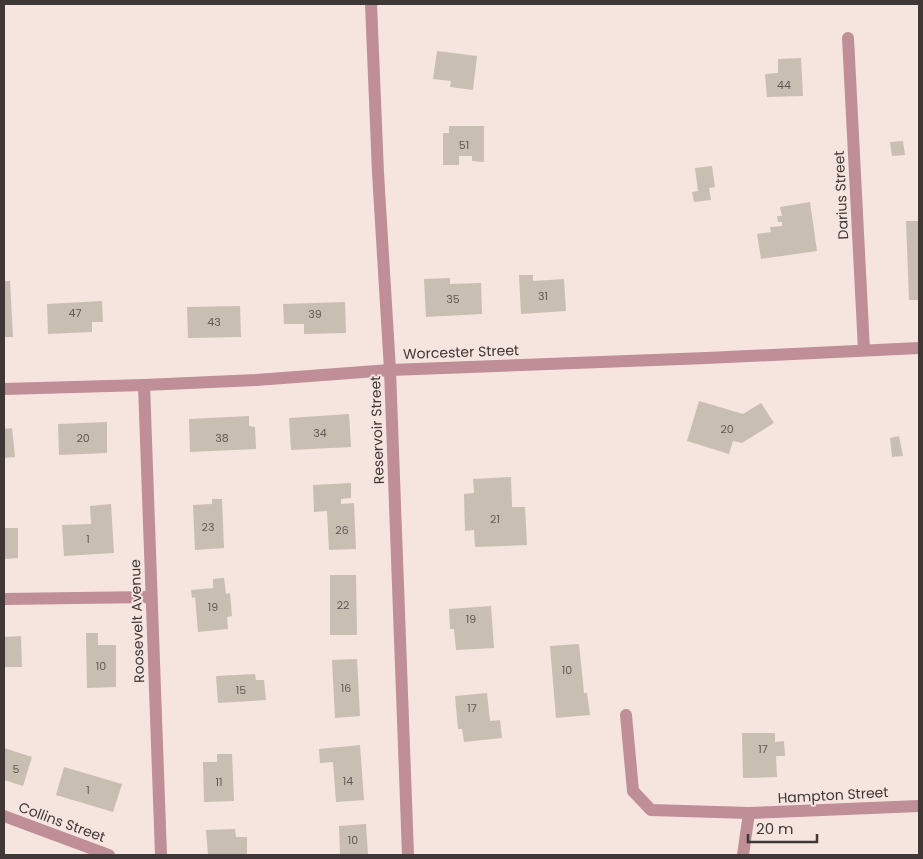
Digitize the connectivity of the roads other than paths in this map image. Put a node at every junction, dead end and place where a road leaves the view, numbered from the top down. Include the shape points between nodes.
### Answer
1 (371, 4) edge
2 (848, 38) dead end
3 (919, 348) edge
4 (864, 350) junction
5 (390, 370) junction
6 (144, 385) junction
7 (4, 388) edge
8 (151, 597) junction
9 (4, 599) edge
10 (626, 715) dead end
11 (919, 806) edge
12 (749, 814) junction
13 (4, 816) edge
14 (109, 855) edge
15 (161, 855) edge
16 (408, 855) edge
17 (743, 855) edge

1 - 5 street, Reservoir Street
2 - 4 street, Darius Street
3 - 4 street, Worcester Street
4 - 5 street, Worcester Street
5 - 6 street, Worcester Street
5 - 16 street, Reservoir Street
6 - 7 street, Worcester Street
6 - 8 street, Roosevelt Avenue
8 - 9 street
8 - 15 street, Roosevelt Avenue
10 - 12 street, Hampton Street via 633,791 651,810
11 - 12 street, Hampton Street
12 - 17 street
13 - 14 street, Collins Street

